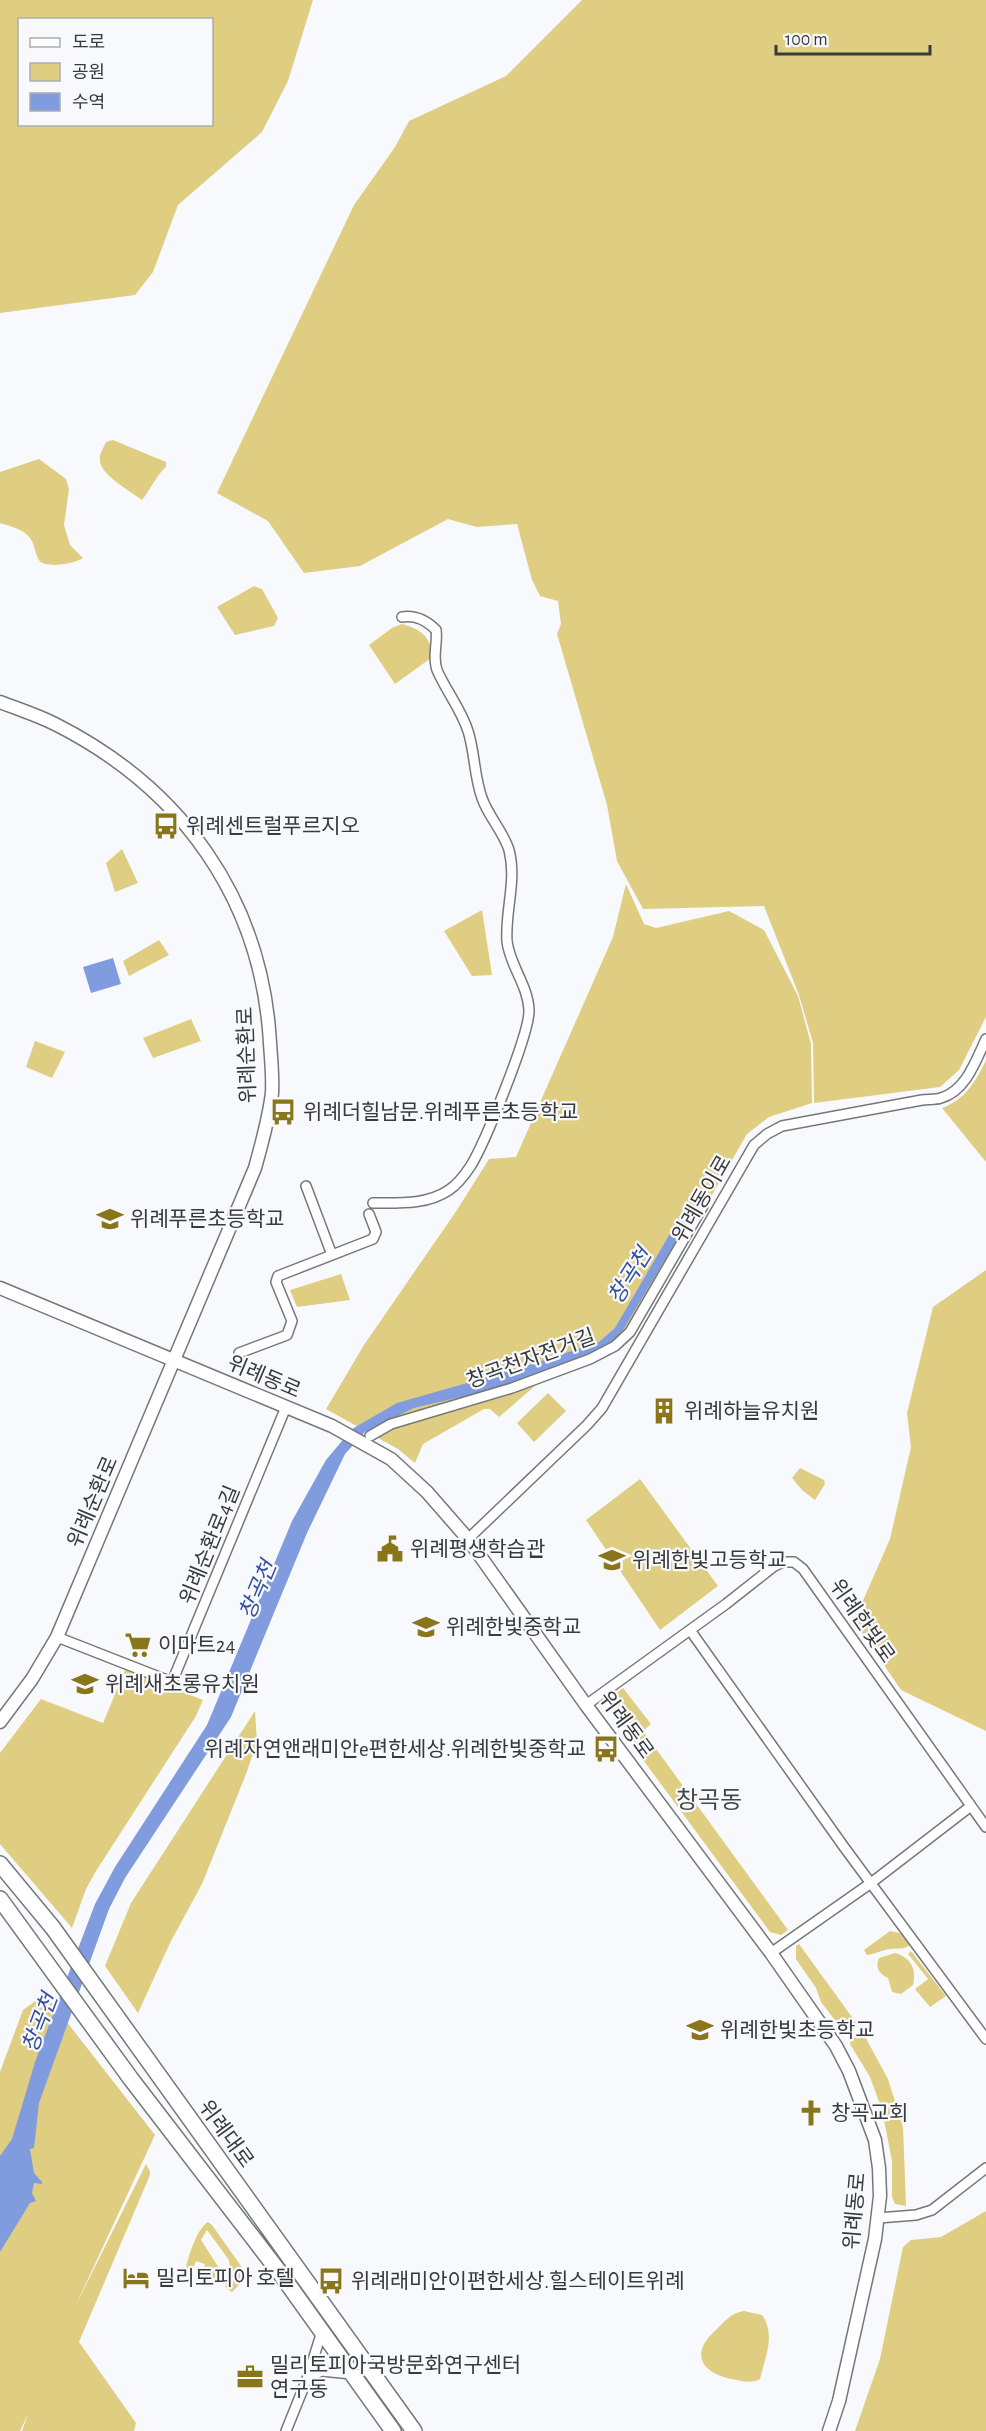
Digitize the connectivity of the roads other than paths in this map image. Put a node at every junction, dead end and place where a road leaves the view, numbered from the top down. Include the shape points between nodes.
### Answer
1 (402, 617) dead end
2 (0, 702) edge
3 (986, 1039) edge
4 (306, 1186) dead end
5 (374, 1203) dead end
6 (703, 1206) dead end
7 (369, 1214) dead end
8 (332, 1255) junction
9 (0, 1288) edge
10 (239, 1353) dead end
11 (173, 1360) junction
12 (286, 1407) junction
13 (370, 1436) dead end
14 (468, 1539) junction
15 (690, 1630) junction
16 (57, 1637) junction
17 (586, 1705) junction
18 (0, 1722) edge
19 (971, 1806) junction
20 (986, 1827) edge
21 (0, 1864) edge
22 (871, 1882) junction
23 (0, 1899) edge
24 (771, 1953) junction
25 (986, 2039) edge
26 (986, 2168) edge
27 (878, 2218) junction
28 (322, 2331) junction
29 (352, 2374) junction
30 (307, 2379) junction
31 (286, 2431) edge
32 (393, 2431) edge
33 (414, 2431) edge
34 (829, 2431) edge

1 - 5 street via 419,618 436,630 437,670 461,712 483,801 509,850 512,882 507,944 529,1010 525,1035 479,1150 460,1181 430,1199
2 - 11 street, 위례순환로 via 53,723 101,752 173,812 229,887 259,965 270,1041 272,1091 266,1130 255,1168
3 - 14 street, 위례동이로 via 968,1077 956,1091 941,1098 782,1126 754,1145 602,1408
4 - 8 street
6 - 13 street, 창곡천자전거길 via 630,1332 615,1346 512,1388 391,1424
7 - 8 street via 376,1232 373,1239
8 - 10 street via 278,1276 276,1282 292,1321 287,1335
9 - 11 street, 위례동로
11 - 12 street, 위례동로
11 - 16 street, 위례순환로
12 - 14 street, 위례동로 via 391,1459 427,1492
12 - 16 street, 위례순환로4길 via 172,1682
14 - 17 street, 위례동로
15 - 17 street, 위례한빛로
15 - 19 street, 위례한빛로 via 773,1567 795,1562 804,1569
15 - 22 street
16 - 18 street, 위례순환로
17 - 24 street, 위례동로
19 - 20 street, 위례한빛로
19 - 22 street
21 - 33 main road, 위례대로 via 53,1928
22 - 24 street
22 - 25 street
23 - 28 main road, 위례대로
24 - 27 street, 위례동로 via 836,2046 858,2090 875,2140
26 - 27 street via 932,2210
27 - 34 street, 위례동로 via 857,2326
28 - 29 main road, 위례대로
28 - 30 street
29 - 30 street via 321,2371
29 - 32 main road, 위례대로
30 - 31 street

